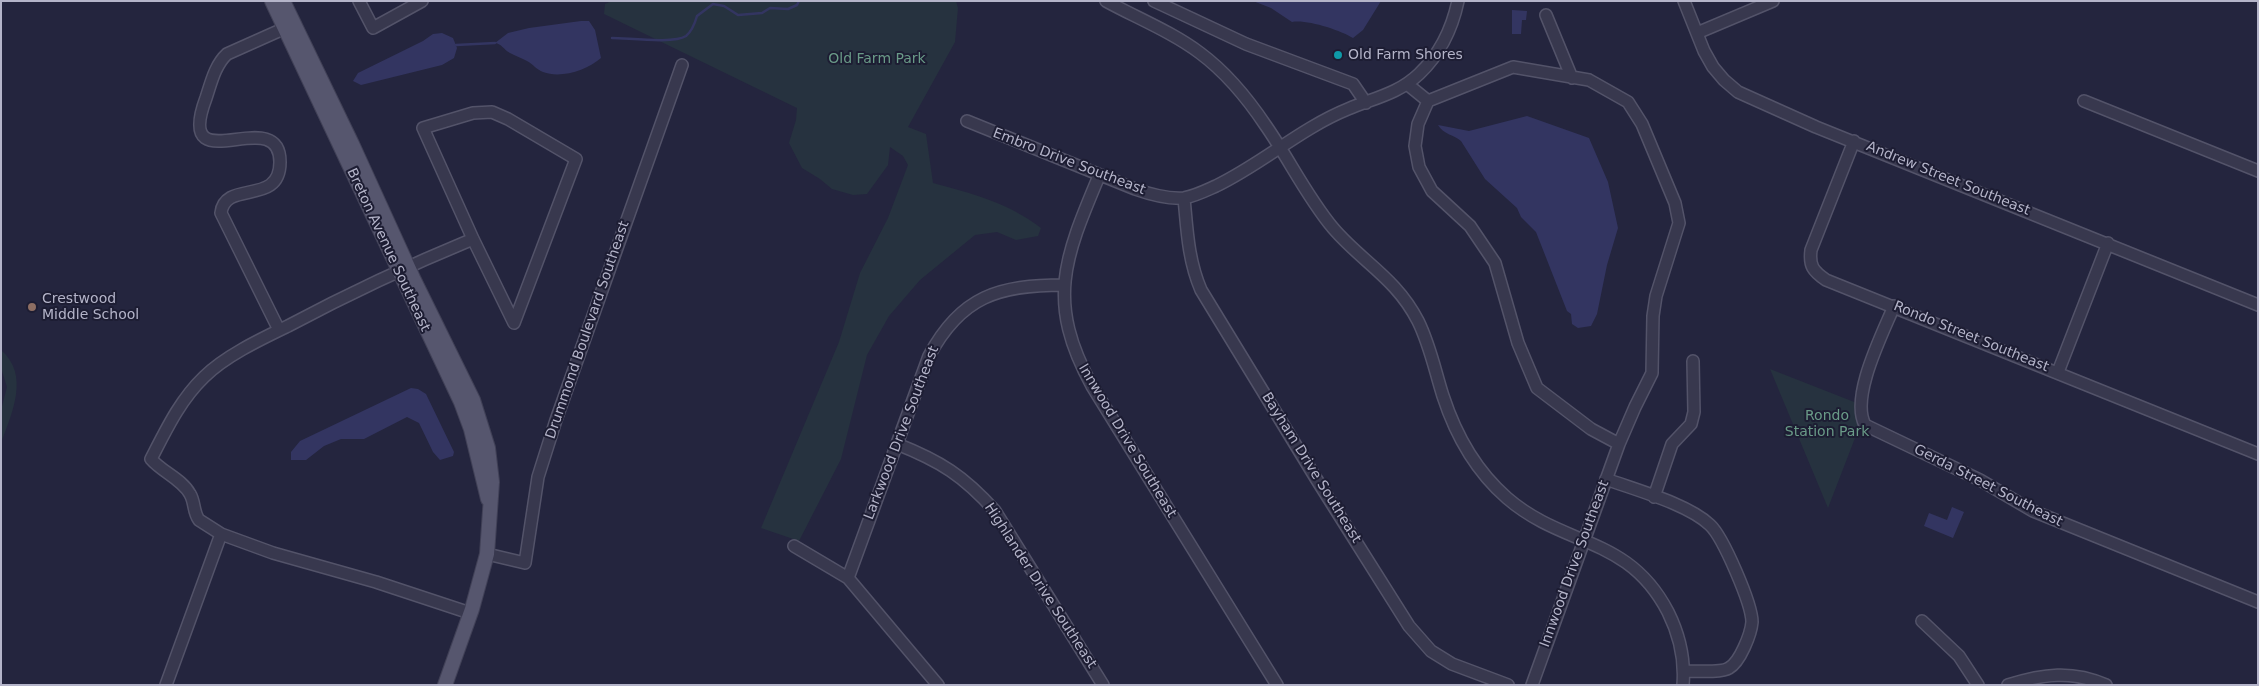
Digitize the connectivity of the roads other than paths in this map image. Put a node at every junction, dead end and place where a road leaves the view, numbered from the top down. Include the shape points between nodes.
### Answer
1 (272, 1) edge
2 (283, 1) edge
3 (360, 1) edge
4 (422, 1) edge
5 (1106, 1) edge
6 (1154, 1) edge
7 (1458, 1) edge
8 (1684, 1) edge
9 (1773, 1) edge
10 (1546, 15) dead end
11 (289, 26) junction
12 (1697, 33) junction
13 (682, 65) dead end
14 (1572, 78) junction
15 (1407, 84) junction
16 (1428, 101) junction
17 (2084, 101) dead end
18 (1366, 103) junction
19 (967, 121) dead end
20 (1854, 141) junction
21 (1280, 148) junction
22 (2258, 171) edge
23 (1099, 176) junction
24 (1184, 198) junction
25 (473, 238) junction
26 (2108, 243) junction
27 (403, 269) junction
28 (1064, 285) junction
29 (2258, 305) edge
30 (1894, 306) junction
31 (279, 330) junction
32 (1693, 361) dead end
33 (2058, 372) junction
34 (897, 444) junction
35 (1619, 444) junction
36 (2258, 454) edge
37 (1606, 479) junction
38 (1654, 497) junction
39 (221, 534) junction
40 (1584, 540) junction
41 (794, 546) dead end
42 (487, 554) junction
43 (848, 578) junction
44 (2258, 602) edge
45 (470, 613) junction
46 (1922, 621) dead end
47 (1684, 671) junction
48 (166, 685) edge
49 (445, 685) edge
50 (938, 685) edge
51 (1103, 685) edge
52 (1277, 685) edge
53 (1508, 685) edge
54 (1532, 685) edge
55 (1683, 685) edge
56 (1978, 685) edge
57 (2008, 685) edge
58 (2106, 685) edge

1 - 11 main road, Breton Avenue Southeast
2 - 11 main road, Breton Avenue Southeast
3 - 4 street via 372,28
5 - 21 street via 1169,34 1225,74 1245,96
6 - 18 street via 1246,44 1353,84
7 - 15 street, Embro Drive Southeast via 1448,35 1440,49 1420,74
8 - 12 street, Andrew Street Southeast
9 - 12 street
10 - 14 street
11 - 27 main road, Breton Avenue Southeast
11 - 31 street via 224,57 204,101 199,125 201,134 211,141 262,137 272,142 277,150 280,169 273,183 268,188 229,197 224,200 220,213
12 - 20 street, Andrew Street Southeast via 1713,67 1738,92
13 - 42 street, Drummond Boulevard Southeast via 538,477 525,563
14 - 16 street, Innwood Drive Southeast via 1513,68
14 - 35 street, Innwood Drive Southeast via 1589,80 1628,102 1656,156 1675,203 1679,223 1656,296 1652,373
15 - 16 street
15 - 18 street, Embro Drive Southeast
16 - 35 street via 1418,124 1415,146 1419,167 1432,190 1470,226 1495,263 1518,342 1537,388 1591,429
17 - 22 street
18 - 21 street, Embro Drive Southeast via 1324,121
19 - 23 street, Embro Drive Southeast
20 - 26 street, Andrew Street Southeast
20 - 30 street, Rondo Street Southeast via 1811,250 1810,262 1814,271 1826,280
21 - 24 street, Embro Drive Southeast via 1228,180
21 - 40 street via 1333,228 1389,281 1412,311 1427,340 1454,427 1478,467 1502,494 1526,513
23 - 24 street, Embro Drive Southeast via 1146,193
23 - 28 street, Innwood Drive Southeast via 1075,234
24 - 53 street, Bayham Drive Southeast via 1189,251 1201,290 1409,626 1431,651 1452,664
25 - 25 street via 423,128 473,112 492,112 576,159 514,323
25 - 27 street
26 - 29 street, Andrew Street Southeast
26 - 33 street
27 - 31 street
27 - 42 main road, Breton Avenue Southeast via 471,430 490,505
28 - 34 street, Larkwood Drive Southeast via 1027,285 998,292 980,299 946,328 929,356
28 - 52 street, Innwood Drive Southeast via 1069,335 1080,364
30 - 33 street, Rondo Street Southeast
30 - 44 street, Gerda Street Southeast via 1865,380 1860,416 1865,425 1980,480 2033,511
31 - 39 street via 251,344 203,377 177,407 151,459 190,494 199,520
32 - 38 street via 1694,412 1691,424 1672,444
33 - 36 street, Rondo Street Southeast
34 - 43 street, Larkwood Drive Southeast
34 - 51 street, Highlander Drive Southeast via 950,469 975,488 1018,547
35 - 37 street, Innwood Drive Southeast
37 - 38 street
37 - 40 street, Innwood Drive Southeast
38 - 47 street via 1692,512 1716,531 1751,614 1752,624 1742,652 1728,669
39 - 45 street
39 - 48 street
40 - 47 street via 1625,560 1658,594 1673,623
40 - 54 street, Innwood Drive Southeast
41 - 43 street
42 - 45 main road, Breton Avenue Southeast
43 - 50 street
45 - 49 main road, Breton Avenue Southeast
46 - 56 street via 1959,656
47 - 55 street
57 - 58 street via 2055,674 2085,677

